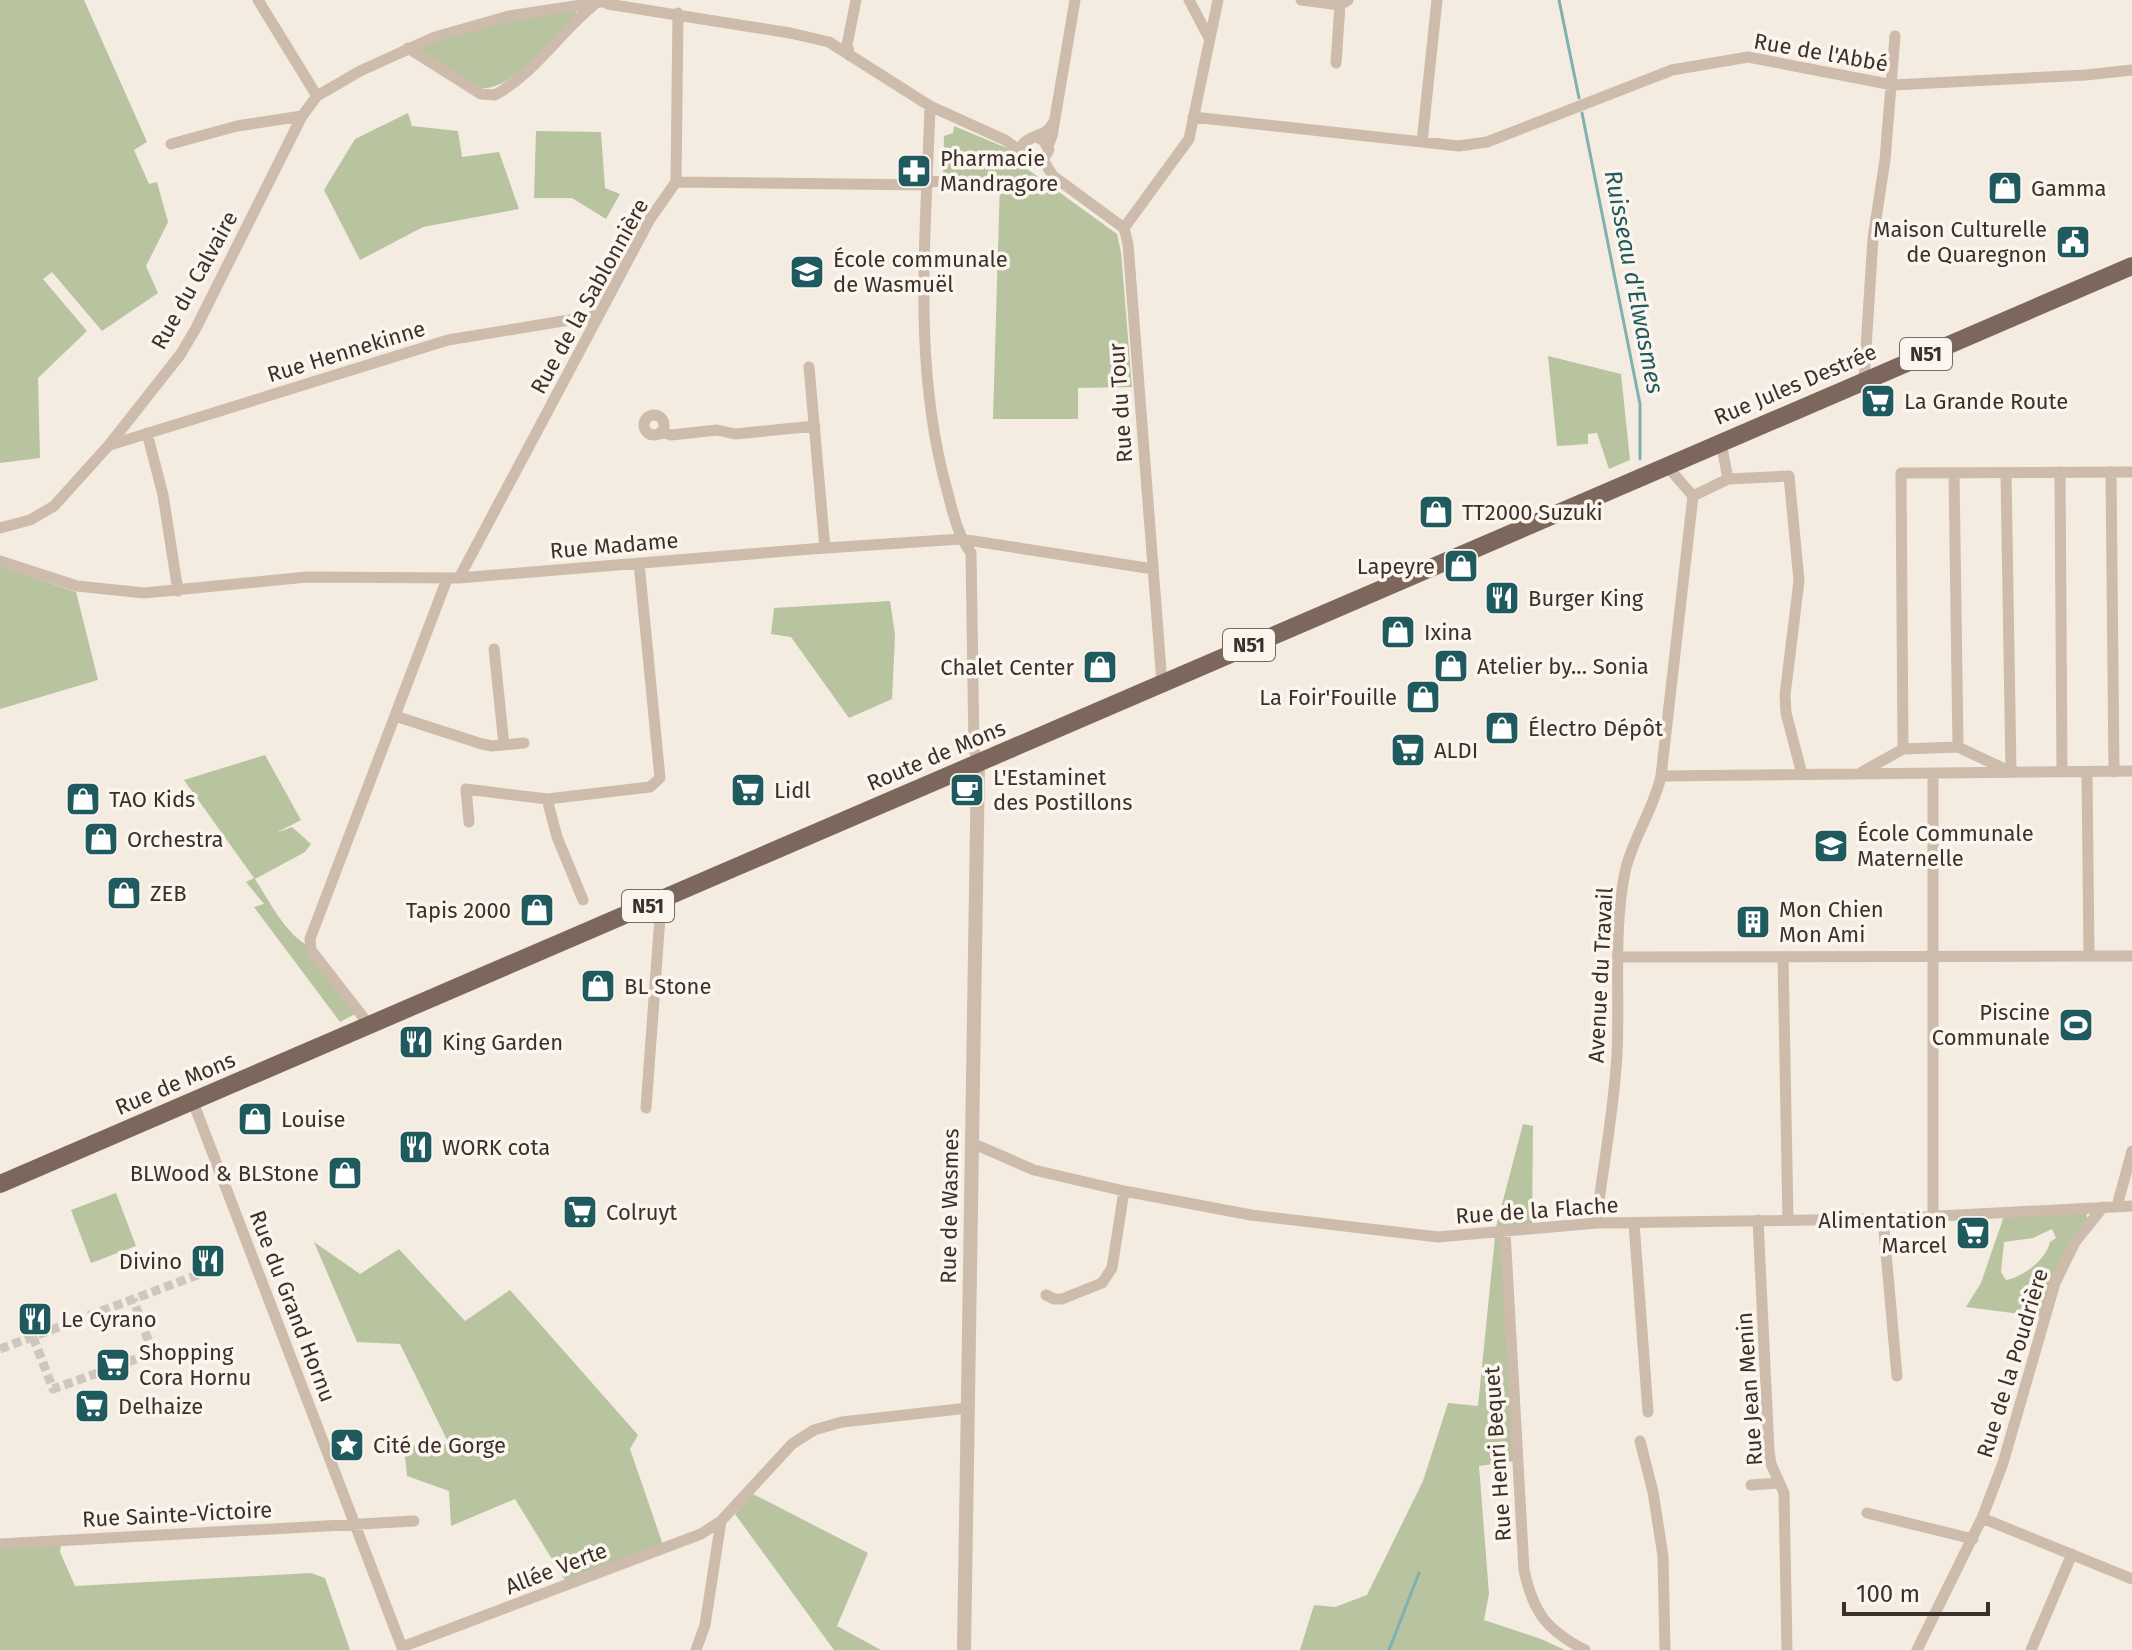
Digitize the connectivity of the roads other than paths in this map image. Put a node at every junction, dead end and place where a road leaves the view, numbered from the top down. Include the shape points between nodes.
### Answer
1 (258, 0) edge
2 (614, 0) edge
3 (667, 0) edge
4 (856, 0) edge
5 (1075, 0) edge
6 (1189, 0) edge
7 (1218, 0) edge
8 (1301, 0) edge
9 (1436, 0) edge
10 (1344, 2) edge
11 (596, 3) junction
12 (678, 13) junction
13 (1895, 36) dead end
14 (1209, 39) junction
15 (408, 48) junction
16 (850, 56) junction
17 (1336, 63) dead end
18 (2132, 70) edge
19 (1893, 85) junction
20 (317, 96) junction
21 (930, 106) junction
22 (302, 116) junction
23 (1193, 117) junction
24 (1055, 119) junction
25 (1422, 142) junction
26 (171, 144) dead end
27 (1031, 151) junction
28 (676, 182) junction
29 (928, 183) junction
30 (996, 185) dead end
31 (1124, 228) junction
32 (2132, 266) edge
33 (599, 315) junction
34 (809, 367) dead end
35 (1864, 380) junction
36 (815, 426) junction
37 (661, 432) dead end
38 (147, 433) junction
39 (1721, 442) junction
40 (109, 445) junction
41 (1666, 465) junction
42 (2060, 472) junction
43 (2111, 472) junction
44 (2132, 472) edge
45 (1954, 473) junction
46 (2006, 473) junction
47 (1728, 479) junction
48 (1693, 496) junction
49 (1521, 527) joint
50 (0, 528) edge
51 (961, 539) junction
52 (825, 548) junction
53 (0, 561) edge
54 (639, 563) junction
55 (1153, 569) junction
56 (453, 578) junction
57 (178, 591) junction
58 (494, 649) dead end
59 (1162, 683) junction
60 (395, 716) junction
61 (524, 743) dead end
62 (504, 745) junction
63 (1958, 747) junction
64 (1903, 749) junction
65 (978, 763) junction
66 (2132, 771) edge
67 (2011, 772) junction
68 (2062, 772) junction
69 (2087, 772) junction
70 (2114, 772) junction
71 (1933, 773) junction
72 (1802, 774) junction
73 (1858, 774) junction
74 (1661, 776) junction
75 (547, 799) junction
76 (469, 822) dead end
77 (583, 900) dead end
78 (656, 902) junction
79 (2089, 956) junction
80 (2132, 956) edge
81 (1619, 957) junction
82 (1783, 957) junction
83 (1933, 958) junction
84 (370, 1026) junction
85 (193, 1102) junction
86 (646, 1108) dead end
87 (972, 1143) junction
88 (2132, 1151) edge
89 (0, 1184) edge
90 (1124, 1191) junction
91 (2117, 1206) junction
92 (2132, 1206) edge
93 (2103, 1207) junction
94 (1933, 1216) junction
95 (1883, 1219) junction
96 (1758, 1220) junction
97 (1788, 1220) junction
98 (1596, 1223) junction
99 (1634, 1223) junction
100 (1505, 1231) junction
101 (1046, 1295) dead end
102 (1897, 1376) dead end
103 (968, 1408) junction
104 (1648, 1412) dead end
105 (1640, 1441) dead end
106 (1779, 1483) junction
107 (1751, 1485) dead end
108 (1867, 1513) dead end
109 (1982, 1518) junction
110 (414, 1521) dead end
111 (721, 1521) junction
112 (356, 1525) junction
113 (1973, 1539) junction
114 (0, 1544) edge
115 (2072, 1554) junction
116 (2132, 1579) edge
117 (402, 1649) edge
118 (696, 1650) edge
119 (964, 1650) edge
120 (1585, 1650) edge
121 (1665, 1650) edge
122 (1787, 1650) edge
123 (1917, 1650) edge
124 (2031, 1650) edge

1 - 20 street
2 - 11 street
3 - 12 street
4 - 16 street via 847,45
5 - 24 street
6 - 14 street
7 - 14 street
8 - 10 street
9 - 25 street
10 - 17 street
11 - 12 street
11 - 15 street via 483,22
11 - 15 street via 536,64 495,95 481,94
12 - 16 street via 820,39
12 - 28 street
13 - 19 street
14 - 23 street
15 - 20 street
16 - 21 street
18 - 19 street, Rue de l'Abbé
19 - 25 street, Rue de l'Abbé via 1748,57 1672,70 1487,142
19 - 35 street via 1873,238
20 - 22 street, Rue du Calvaire
21 - 27 street
21 - 29 street
22 - 26 street
22 - 40 street, Rue du Calvaire via 195,330
23 - 25 street, Rue de l'Abbé
23 - 31 street via 1189,139
24 - 27 street
24 - 27 street via 1048,153
27 - 31 street via 1053,176
28 - 29 street
28 - 33 street, Rue de la Sablonnière
29 - 30 street
29 - 51 street via 926,374 938,459
31 - 55 street, Rue du Tour
32 - 35 main road, Rue Jules Destrée / N51
33 - 38 street, Rue Hennekinne via 448,340
33 - 56 street, Rue de la Sablonnière
34 - 36 street
35 - 39 main road, Rue Jules Destrée / N51
36 - 37 street via 735,434
36 - 52 street
38 - 40 street, Rue Hennekinne
38 - 57 street
39 - 41 main road, Rue Jules Destrée / N51
39 - 47 street
40 - 50 street, Rue du Calvaire via 54,506
41 - 48 street
41 - 49 main road, Rue Jules Destrée / N51
42 - 43 street
42 - 46 street
42 - 68 street
43 - 44 street
43 - 70 street
45 - 46 street
45 - 63 street
45 - 64 street via 1901,473
46 - 67 street
47 - 48 street
47 - 72 street via 1789,476 1799,581 1785,695
48 - 74 street, Avenue du Travail
49 - 59 main road, Route de Mons / N51
51 - 52 street, Rue Madame
51 - 55 street, Rue Madame
51 - 65 street via 973,565
52 - 54 street, Rue Madame
53 - 57 street, Rue Madame via 77,586
54 - 56 street, Rue Madame
54 - 75 street via 660,778 650,787
55 - 59 street, Rue du Tour
56 - 57 street, Rue Madame via 307,577
56 - 60 street, Rue de la Sablonnière
58 - 62 street
59 - 65 main road, Route de Mons / N51
60 - 62 street via 482,744
60 - 84 street, Rue de la Sablonnière via 309,942
61 - 62 street
63 - 64 street
63 - 67 street
64 - 73 street
65 - 78 main road, Route de Mons / N51
65 - 87 street, Rue de Wasmes
66 - 70 street
67 - 68 street
67 - 71 street
68 - 69 street
69 - 70 street
69 - 79 street
71 - 73 street
71 - 83 street
72 - 73 street
72 - 74 street
74 - 81 street, Avenue du Travail via 1626,869
75 - 76 street via 466,789
75 - 77 street
78 - 84 main road, Route de Mons / N51
78 - 86 street via 660,917
79 - 80 street
79 - 83 street
81 - 82 street
81 - 98 street, Avenue du Travail via 1617,1059
82 - 83 street
82 - 97 street
83 - 94 street
84 - 85 main road, Rue de Mons / N51
85 - 89 main road, Rue de Mons / N51
85 - 112 street, Rue du Grand Hornu
87 - 90 street, Rue de la Flache via 1034,1170
87 - 103 street, Rue de Wasmes
88 - 91 street
90 - 100 street, Rue de la Flache via 1251,1215 1422,1236
90 - 101 street via 1112,1268 1102,1283 1062,1299
91 - 92 street, Rue de la Flache
91 - 93 street, Rue de la Flache
93 - 94 street, Rue de la Flache
93 - 109 street, Rue de la Poudrière via 2075,1242 2055,1283
94 - 95 street, Rue de la Flache
95 - 97 street, Rue de la Flache
95 - 102 street
96 - 97 street, Rue de la Flache
96 - 99 street, Rue de la Flache
96 - 106 street, Rue Jean Menin via 1769,1451
98 - 99 street, Rue de la Flache
98 - 100 street, Rue de la Flache
99 - 104 street
100 - 120 street, Rue Henri Bequet via 1524,1570 1535,1608 1546,1624
103 - 111 street via 814,1430 792,1444
103 - 119 street, Rue de Wasmes
105 - 121 street via 1663,1556
106 - 107 street
106 - 122 street, Rue Jean Menin via 1784,1493
108 - 113 street
109 - 113 street, Rue de la Poudrière
109 - 115 street
110 - 112 street, Rue Sainte-Victoire
111 - 117 street, Allée Verte via 701,1534
111 - 118 street via 705,1625
112 - 114 street, Rue Sainte-Victoire
112 - 117 street, Rue du Grand Hornu
113 - 123 street, Rue de la Poudrière
115 - 116 street
115 - 124 street

